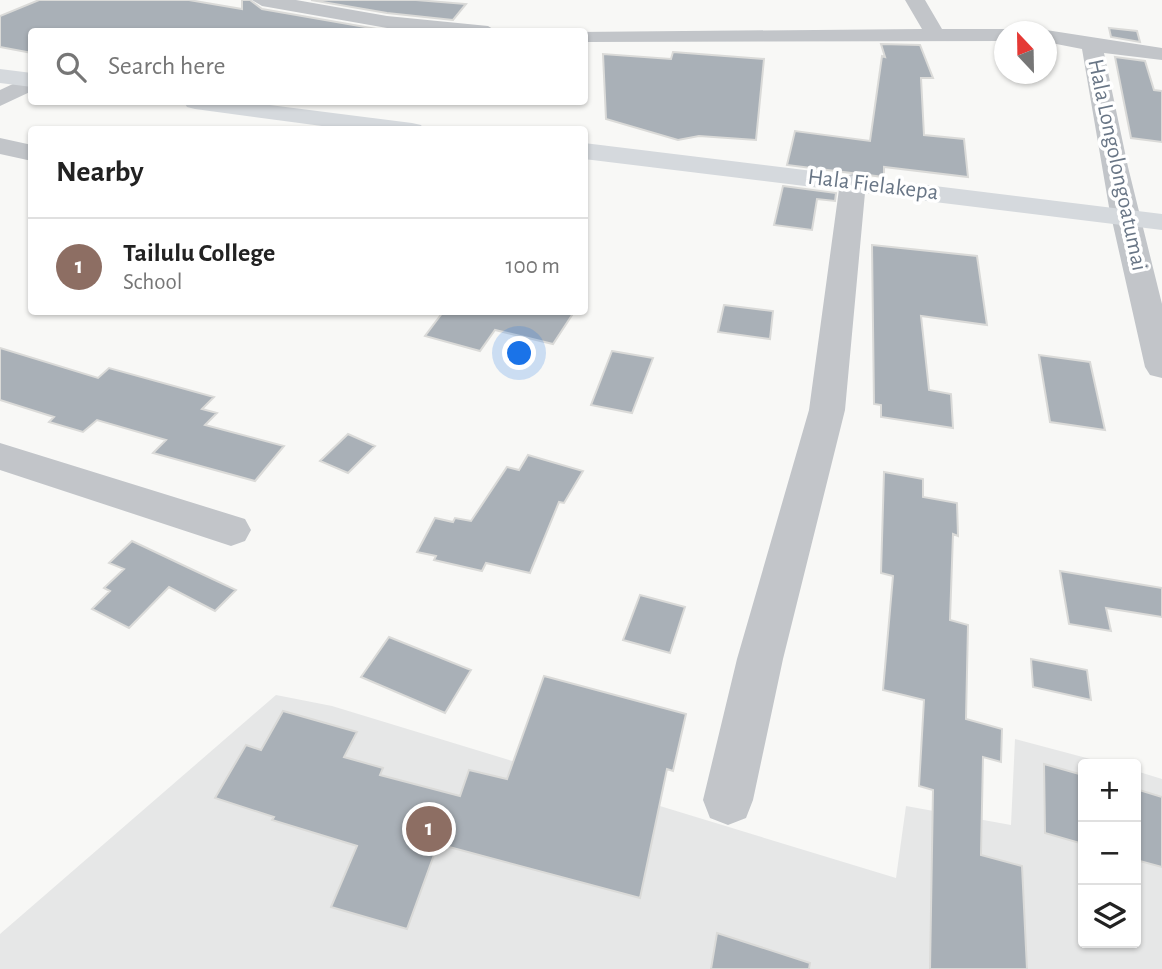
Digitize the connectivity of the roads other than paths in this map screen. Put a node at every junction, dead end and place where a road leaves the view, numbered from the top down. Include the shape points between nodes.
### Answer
1 (262, 0) edge
2 (915, 0) edge
3 (448, 28) edge
4 (935, 34) junction
5 (994, 35) edge
6 (588, 36) edge
7 (1057, 38) edge
8 (1092, 45) junction
9 (1162, 54) edge
10 (0, 76) edge
11 (28, 80) edge
12 (28, 83) edge
13 (0, 99) edge
14 (218, 105) edge
15 (381, 126) edge
16 (0, 146) edge
17 (588, 151) edge
18 (28, 152) edge
19 (853, 182) junction
20 (1125, 218) junction
21 (1162, 222) edge
22 (1162, 367) edge
23 (0, 456) edge
24 (231, 530) dead end
25 (729, 800) dead end

1 - 3 street
2 - 4 street
4 - 5 street
4 - 6 street
7 - 8 street
8 - 9 street
8 - 20 street, Hala Longolongoatumai
10 - 11 street
12 - 13 street
14 - 15 street
16 - 18 street
17 - 19 street, Hala Fielakepa
19 - 20 street, Hala Fielakepa
19 - 25 street via 827,410 760,659
20 - 21 street, Hala Fielakepa
20 - 22 street, Hala Longolongoatumai
23 - 24 street

